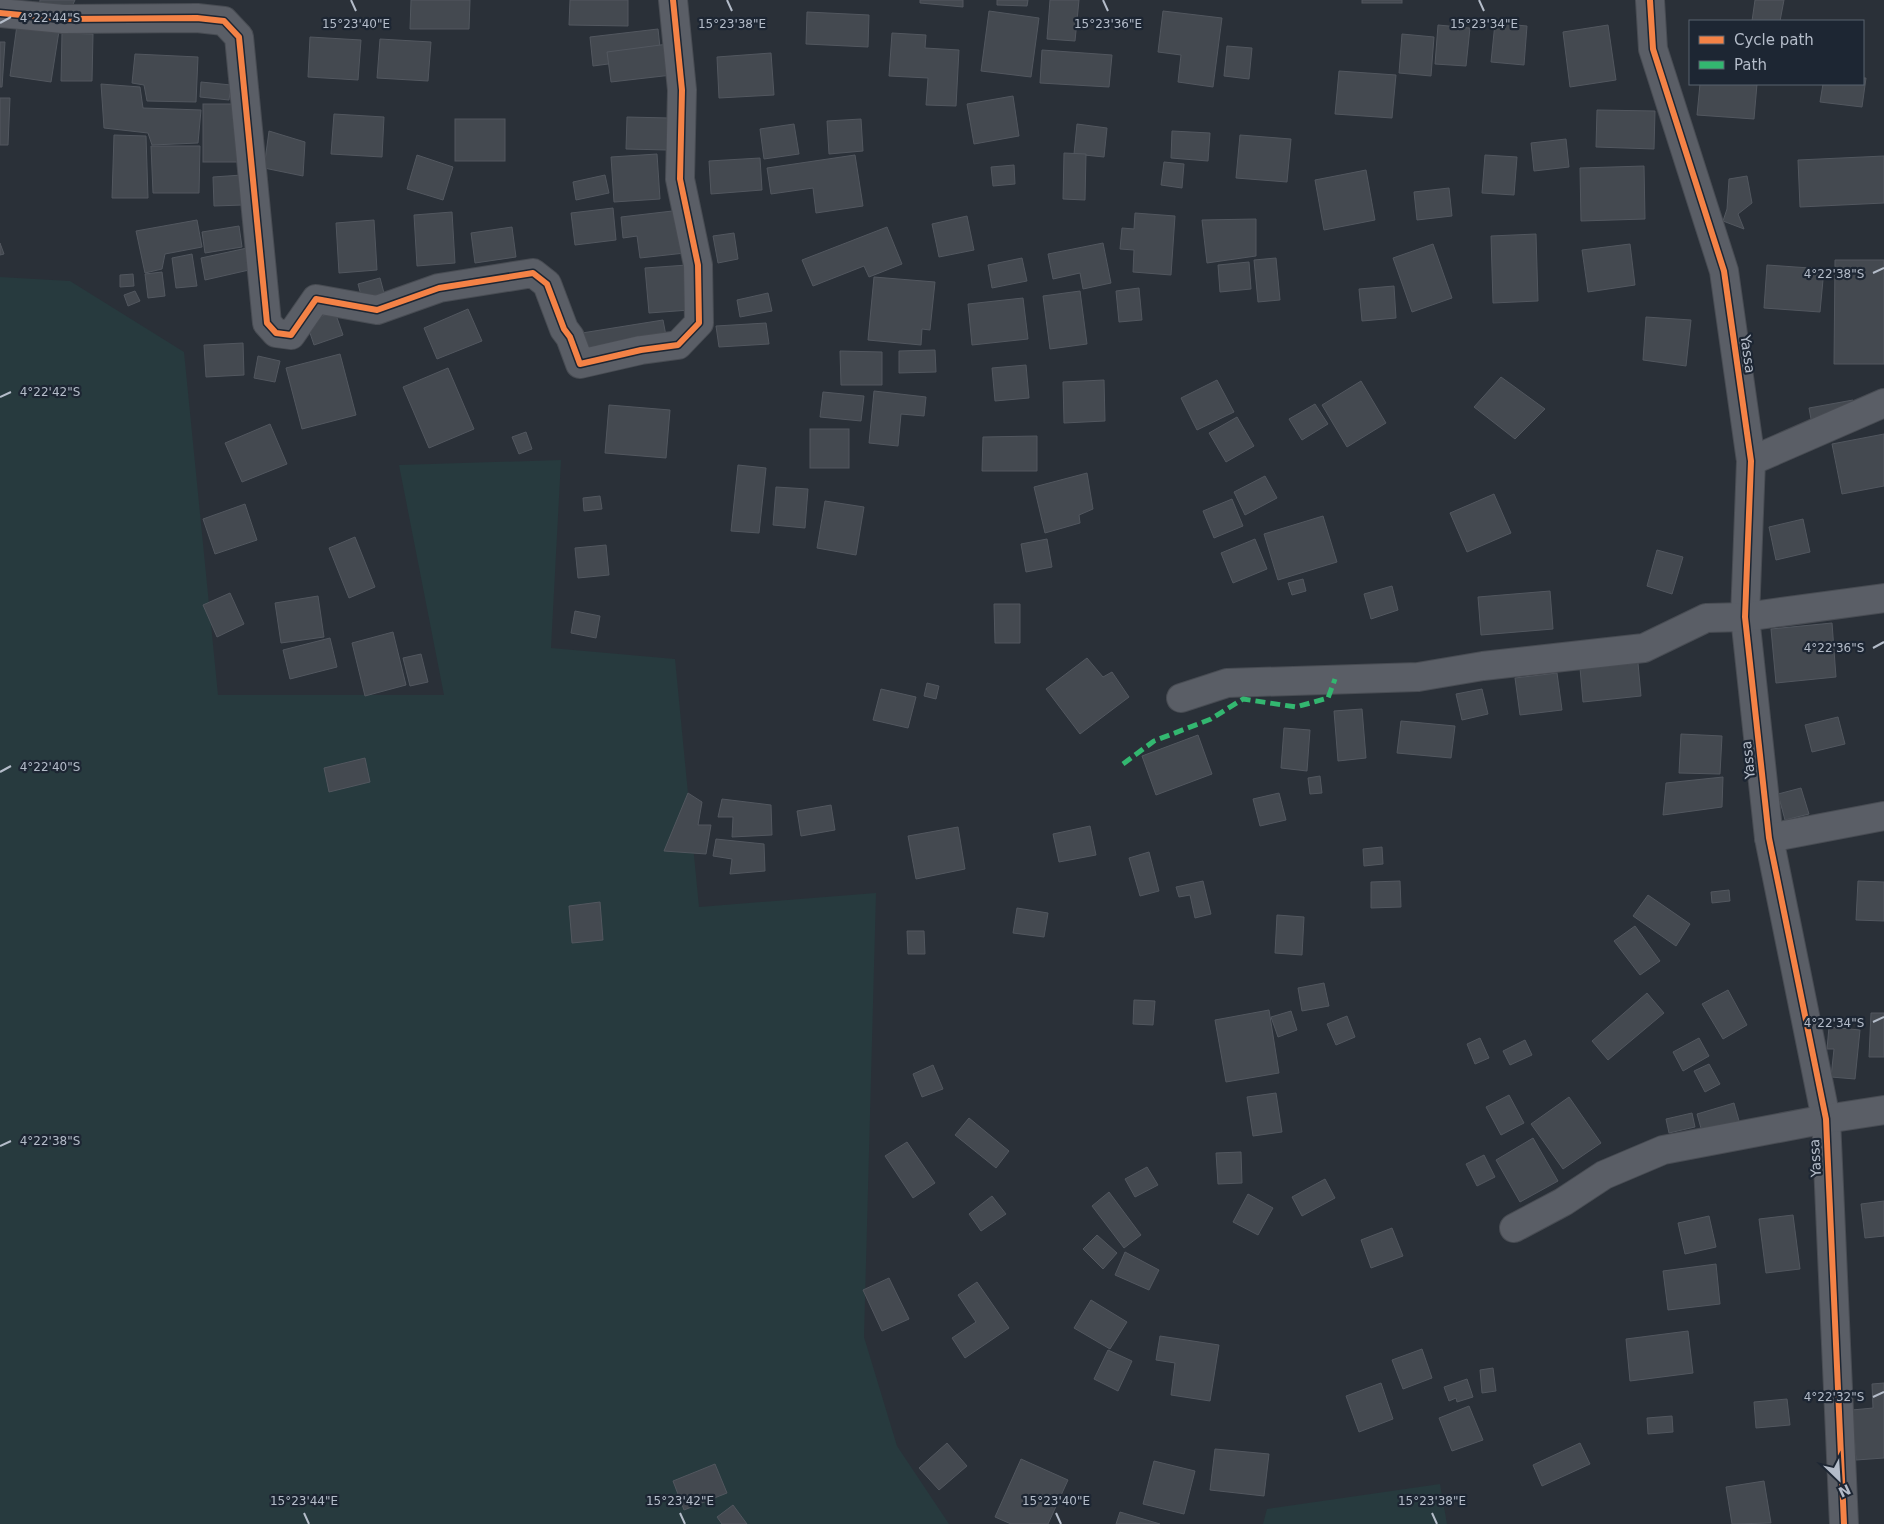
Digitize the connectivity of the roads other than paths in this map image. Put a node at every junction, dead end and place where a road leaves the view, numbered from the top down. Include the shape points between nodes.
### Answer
1 (673, 0) edge
2 (1650, 0) edge
3 (0, 12) edge
4 (1884, 402) edge
5 (1750, 461) junction
6 (1884, 598) edge
7 (1745, 617) junction
8 (1181, 698) dead end
9 (1884, 816) edge
10 (1769, 838) junction
11 (1884, 1110) edge
12 (1826, 1119) junction
13 (1514, 1228) dead end
14 (1844, 1524) edge

1 - 3 street via 682,90 680,179 698,265 699,323 678,345 580,364 547,284 533,273 439,288 376,310 316,299 291,335 276,333 267,324 238,37 224,21 197,18 63,19
2 - 5 street, Yassa via 1653,49 1724,270
4 - 5 street
5 - 7 street, Yassa
6 - 7 street
7 - 8 street via 1706,618 1644,648 1483,666 1418,677 1228,683
7 - 10 street, Yassa
9 - 10 street
10 - 12 street, Yassa
11 - 12 street
12 - 13 street via 1663,1150 1604,1175
12 - 14 street, Yassa

